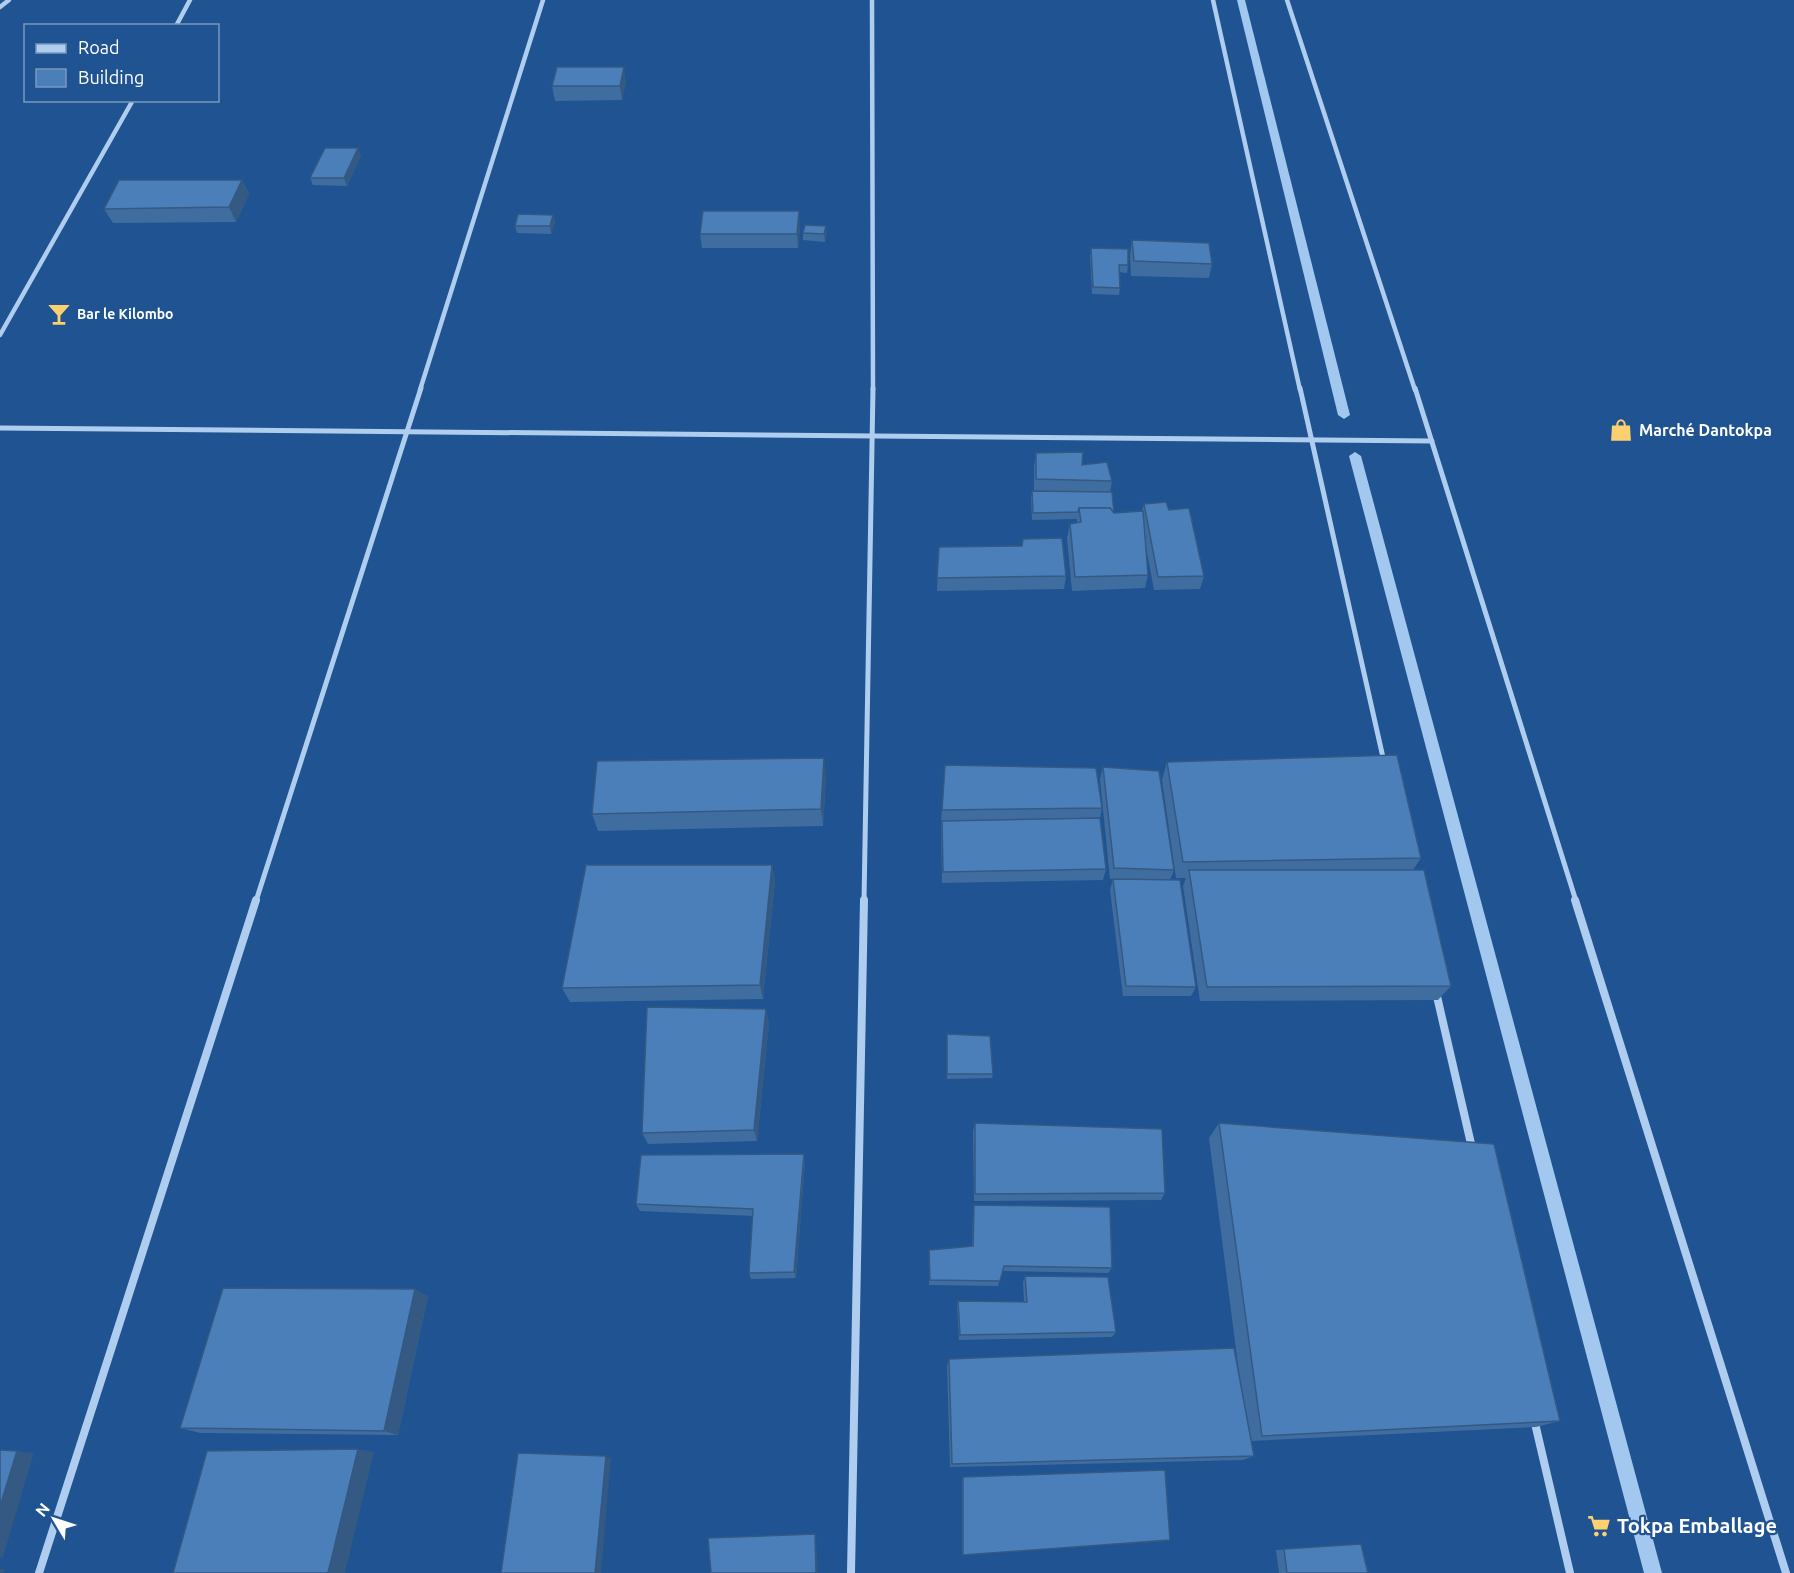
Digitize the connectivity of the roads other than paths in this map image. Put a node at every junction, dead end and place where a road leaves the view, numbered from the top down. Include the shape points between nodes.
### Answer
1 (9, 0) edge
2 (190, 0) edge
3 (543, 0) edge
4 (872, 0) edge
5 (1213, 0) edge
6 (1287, 0) edge
7 (0, 8) edge
8 (177, 24) edge
9 (132, 102) edge
10 (0, 335) edge
11 (0, 428) edge
12 (408, 432) junction
13 (873, 436) junction
14 (1310, 439) junction
15 (1432, 441) junction
16 (1386, 772) edge
17 (1435, 988) edge
18 (1475, 1158) edge
19 (1534, 1415) edge
20 (39, 1573) edge
21 (851, 1573) edge
22 (1570, 1573) edge
23 (1786, 1573) edge

1 - 7 street
2 - 8 street
3 - 12 street
4 - 13 street
5 - 14 street
6 - 15 street
9 - 10 street
11 - 12 street
12 - 13 street
12 - 20 street
13 - 14 street
13 - 21 street
14 - 15 street
14 - 16 street
15 - 23 street
17 - 18 street
19 - 22 street

